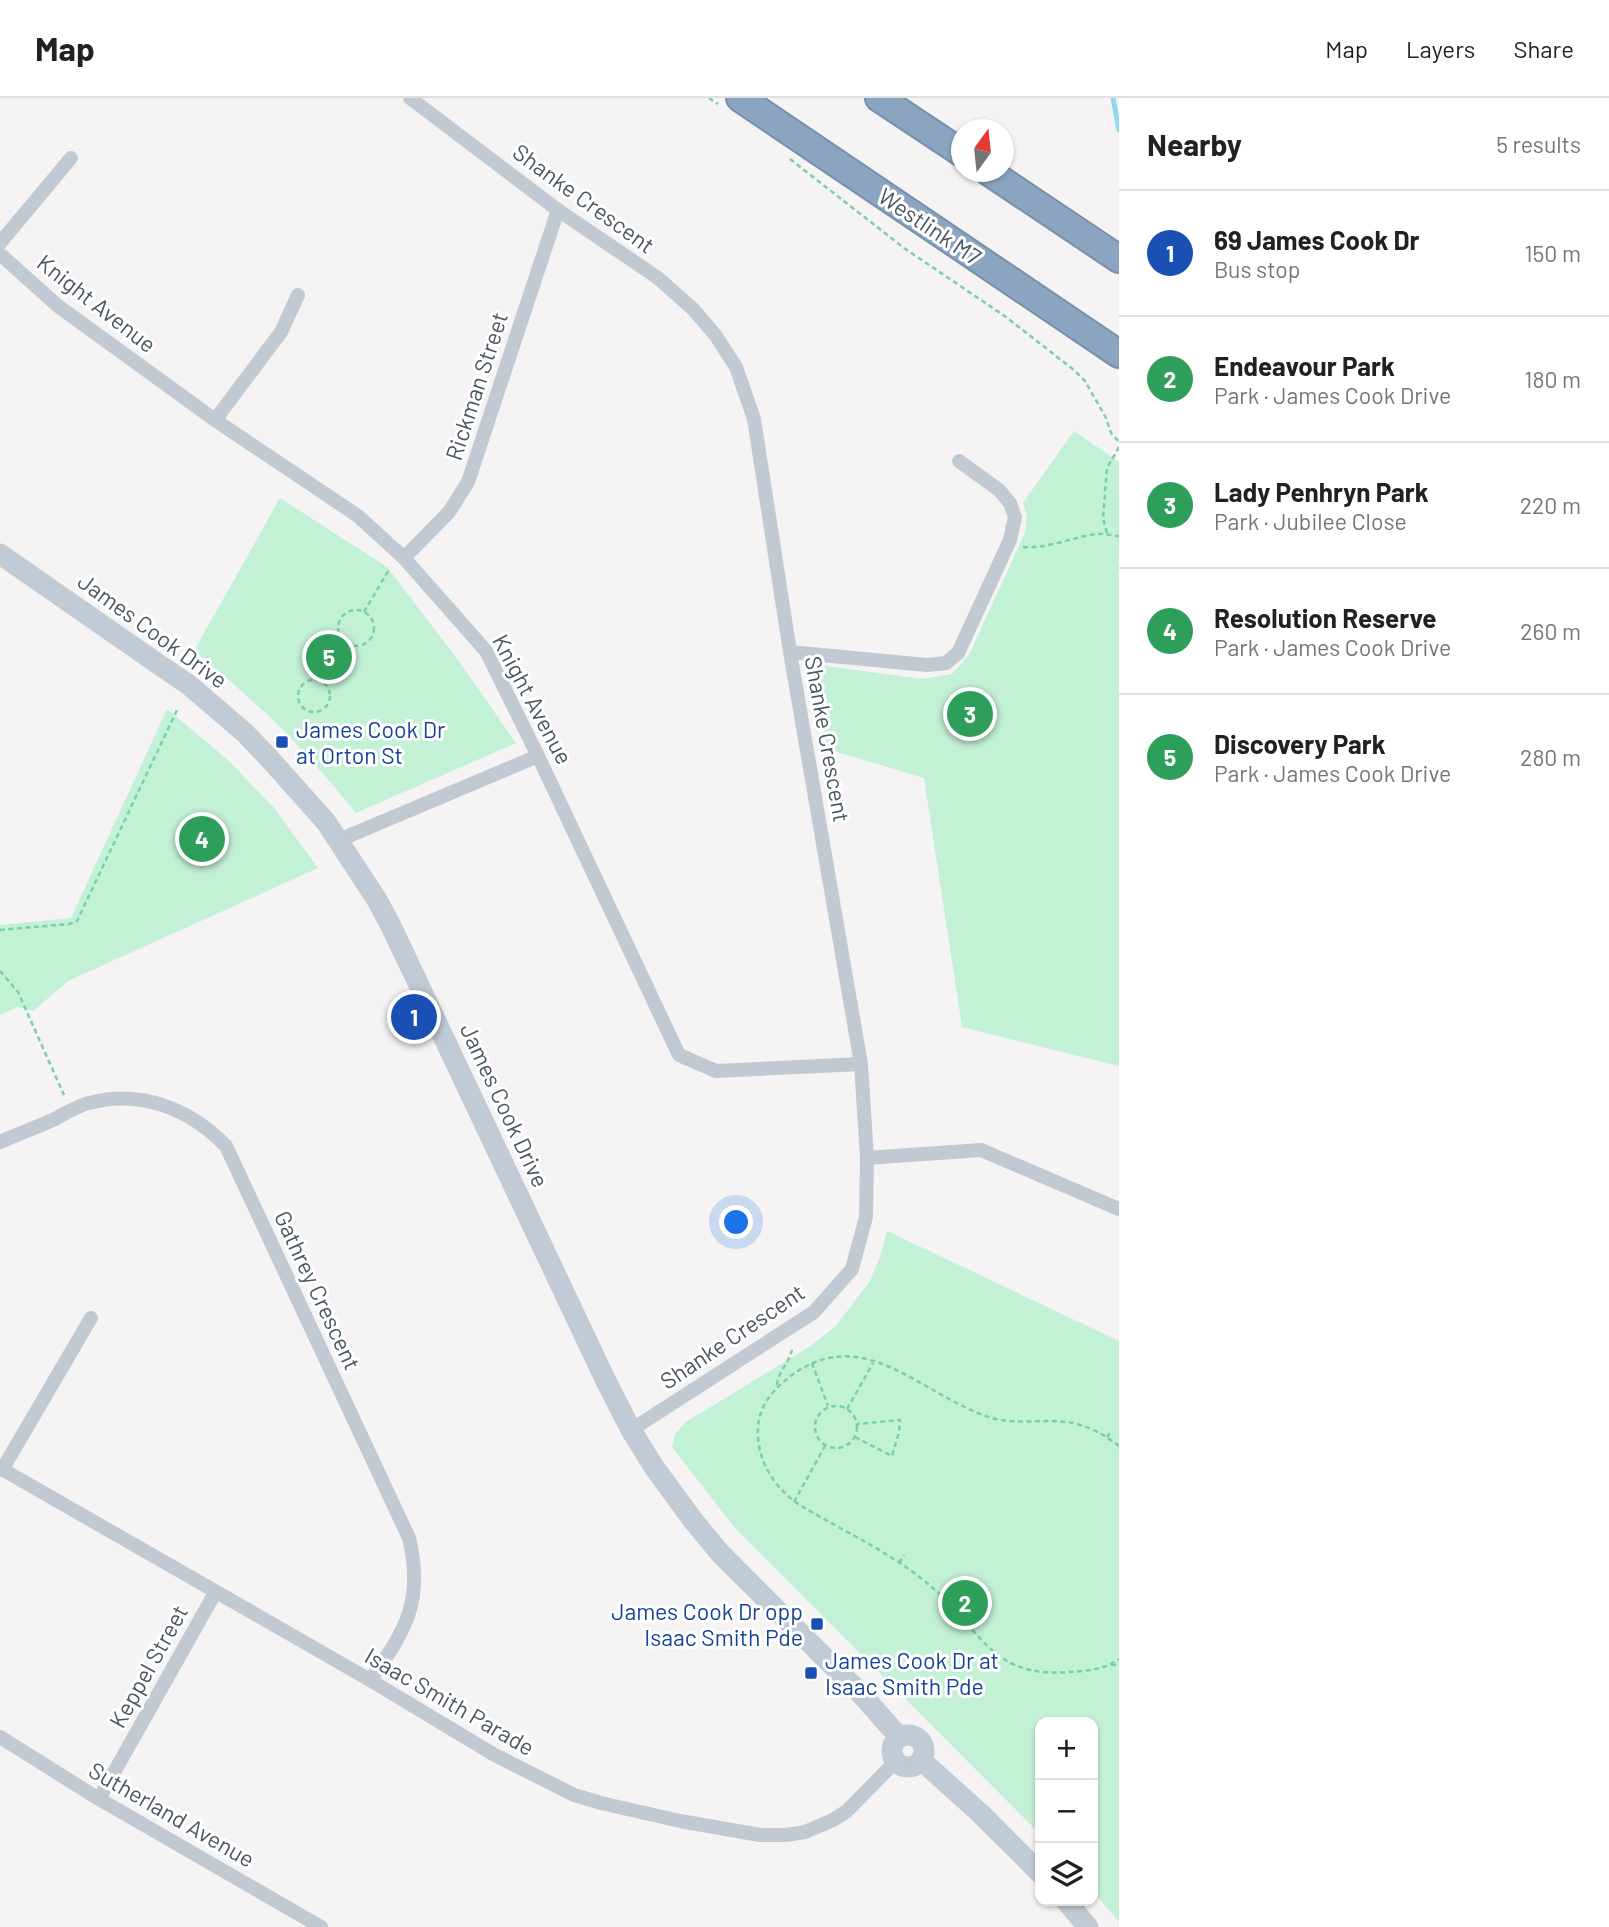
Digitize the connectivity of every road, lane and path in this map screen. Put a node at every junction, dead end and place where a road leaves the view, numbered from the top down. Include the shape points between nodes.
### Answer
1 (410, 98) edge
2 (709, 98) edge
3 (880, 98) edge
4 (729, 101) edge
5 (951, 146) edge
6 (783, 154) dead end
7 (71, 158) dead end
8 (1004, 182) edge
9 (558, 210) junction
10 (0, 243) edge
11 (0, 254) edge
12 (1117, 258) edge
13 (298, 295) dead end
14 (1114, 351) edge
15 (215, 420) junction
16 (1119, 444) edge
17 (960, 461) dead end
18 (1107, 533) junction
19 (1119, 536) edge
20 (1010, 540) junction
21 (0, 554) edge
22 (401, 555) junction
23 (364, 612) junction
24 (347, 643) junction
25 (790, 652) junction
26 (323, 683) junction
27 (178, 708) dead end
28 (538, 756) junction
29 (339, 841) junction
30 (0, 930) edge
31 (0, 971) edge
32 (862, 1064) junction
33 (71, 1111) junction
34 (0, 1142) edge
35 (867, 1158) junction
36 (1119, 1209) edge
37 (90, 1318) dead end
38 (792, 1350) dead end
39 (874, 1362) junction
40 (812, 1363) junction
41 (777, 1387) junction
42 (828, 1407) junction
43 (847, 1409) junction
44 (857, 1424) junction
45 (631, 1430) junction
46 (1112, 1430) dead end
47 (855, 1437) junction
48 (1107, 1437) junction
49 (825, 1445) junction
50 (1119, 1446) edge
51 (1, 1469) edge
52 (794, 1502) junction
53 (904, 1555) dead end
54 (899, 1563) junction
55 (215, 1593) junction
56 (1119, 1659) edge
57 (1111, 1665) junction
58 (1119, 1665) edge
59 (370, 1680) junction
60 (0, 1737) edge
61 (899, 1737) junction
62 (921, 1760) junction
63 (895, 1762) junction
64 (99, 1799) junction
65 (1035, 1868) edge
66 (1070, 1906) edge
67 (317, 1926) edge
68 (1088, 1927) edge

1 - 9 street, Shanke Crescent
2 - 4 path
3 - 5 highway
4 - 14 highway, Westlink M7
6 - 16 path via 1074,370 1085,381
7 - 10 street
8 - 12 highway
9 - 22 street, Rickman Street via 468,482 449,512
9 - 25 street, Shanke Crescent via 658,278 694,310 736,367 754,419
11 - 15 street, Knight Avenue via 58,306
13 - 15 street via 281,332
15 - 22 street, Knight Avenue via 358,516
16 - 18 path via 1107,468 1103,518
17 - 20 street via 1010,503 1015,517
18 - 19 path
18 - 20 path via 1034,547
20 - 25 street via 958,653 946,663 927,666
21 - 29 street, James Cook Drive via 128,641 220,711 268,757
22 - 23 path
22 - 28 street, Knight Avenue via 486,650
23 - 24 path via 372,621 372,634 365,643
23 - 24 path via 348,611 340,619 339,635
24 - 26 path
25 - 32 street, Shanke Crescent
26 - 26 path via 330,695 328,704 321,711 305,710 298,695 302,685 312,680
27 - 30 path via 77,920
28 - 29 street
28 - 32 street, Knight Avenue via 679,1055 716,1071
29 - 45 street, James Cook Drive via 391,926
31 - 33 path via 18,992
32 - 35 street, Shanke Crescent
33 - 34 street, Gathrey Crescent
33 - 59 street, Gathrey Crescent via 107,1099 149,1100 188,1116 226,1146 409,1538 415,1592 410,1613
35 - 36 street via 981,1150
35 - 45 street, Shanke Crescent via 866,1217 852,1269 814,1312
37 - 51 street
38 - 41 path
39 - 40 path via 839,1356
39 - 43 path
39 - 48 path via 990,1418 1067,1422
40 - 41 path
40 - 42 path
41 - 52 path via 760,1413 759,1443 768,1473
42 - 43 path
42 - 49 path via 815,1428
43 - 44 path
44 - 47 path
44 - 47 path via 900,1420 900,1432 891,1456
45 - 61 street, James Cook Drive via 672,1493 720,1553
46 - 48 path
47 - 49 path via 842,1447
48 - 50 path
49 - 52 path
51 - 55 street, Isaac Smith Parade
52 - 54 path
53 - 54 path
54 - 57 path via 943,1597 1007,1662 1045,1672
55 - 59 street, Isaac Smith Parade
55 - 64 street, Keppel Street
56 - 57 path
57 - 58 path
59 - 63 street, Isaac Smith Parade via 493,1754 574,1795 760,1835 805,1832 834,1820
60 - 64 street, Sutherland Avenue
61 - 62 street via 918,1738 924,1749
61 - 63 street via 892,1747
62 - 63 street via 910,1767
62 - 65 street
64 - 67 street, Sutherland Avenue
66 - 68 street

